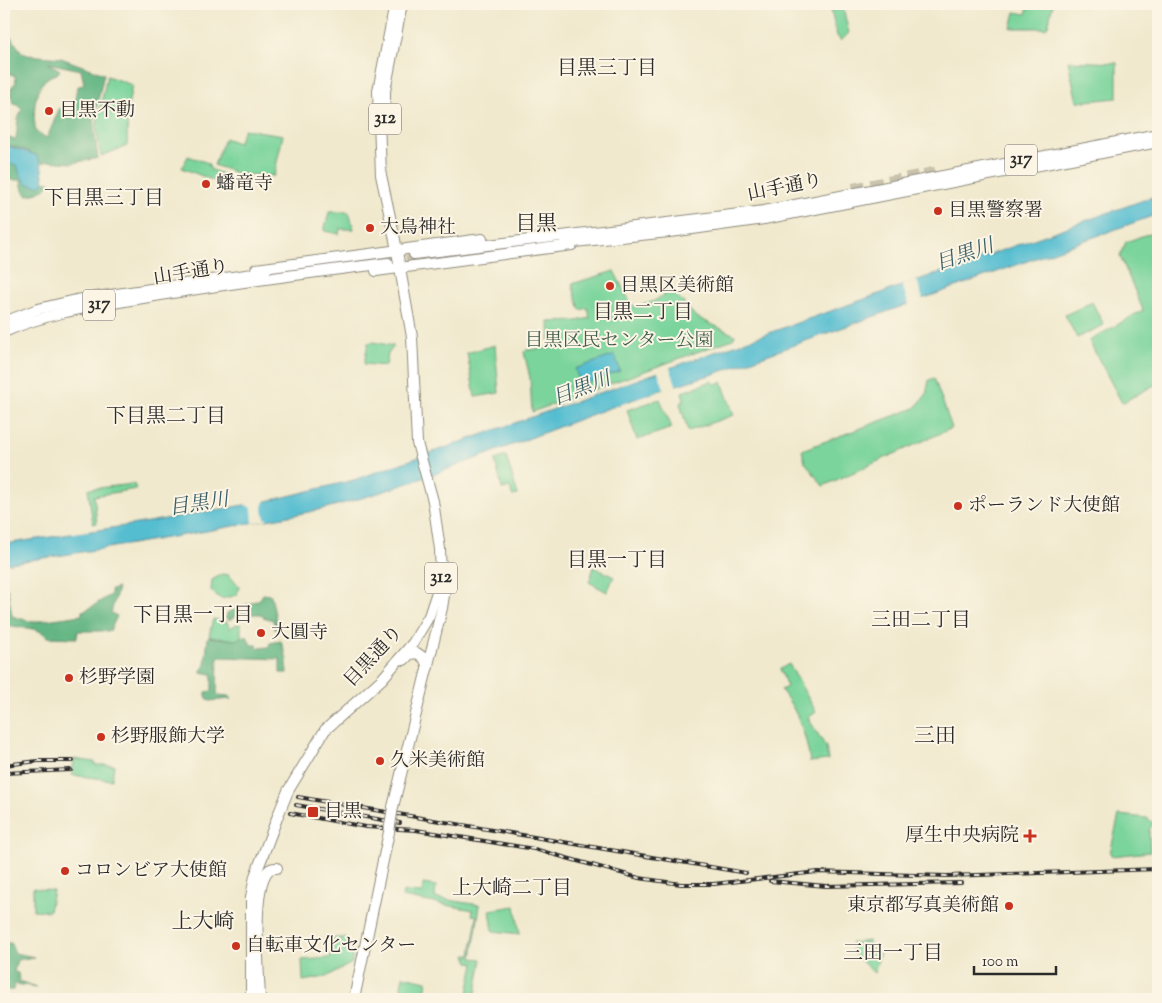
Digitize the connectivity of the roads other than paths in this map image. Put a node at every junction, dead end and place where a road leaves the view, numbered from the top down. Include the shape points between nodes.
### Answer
1 (395, 4) edge
2 (402, 4) edge
3 (1158, 134) edge
4 (1158, 142) edge
5 (606, 235) junction
6 (399, 243) junction
7 (415, 257) tunnel mouth
8 (404, 275) junction
9 (223, 277) junction
10 (239, 283) junction
11 (4, 322) edge
12 (4, 332) edge
13 (430, 477) junction
14 (395, 666) junction
15 (428, 667) junction
16 (277, 868) dead end
17 (355, 996) edge
18 (251, 999) edge
19 (260, 999) edge

1 - 6 main road, 312 via 377,104 381,176
2 - 6 main road, 312 via 384,105 387,175
3 - 5 main road, 山手通り / 317 via 764,211
4 - 5 main road, 山手通り / 317 via 764,219
5 - 6 main road, 317 via 530,234
5 - 7 main road, 山手通り / 317
5 - 8 main road, 317 via 535,252
6 - 8 main road, 312
6 - 9 main road, 317
8 - 10 main road, 317
8 - 13 main road, 目黒通り / 312 via 418,336 422,456
9 - 10 main road, 山手通り / 317 via 387,260
9 - 11 main road, 山手通り / 317 via 76,300 38,308
10 - 12 main road, 山手通り / 317 via 59,313
13 - 14 main road, 目黒通り / 312 via 441,580 424,625
13 - 15 main road, 目黒通り / 312 via 441,512 448,573
14 - 15 main road via 410,654 418,653
14 - 18 main road, 目黒通り / 312, bridge via 325,730 288,791 251,897
15 - 17 main road, 目黒通り / 312, bridge via 393,807
16 - 19 main road via 266,873 260,898

